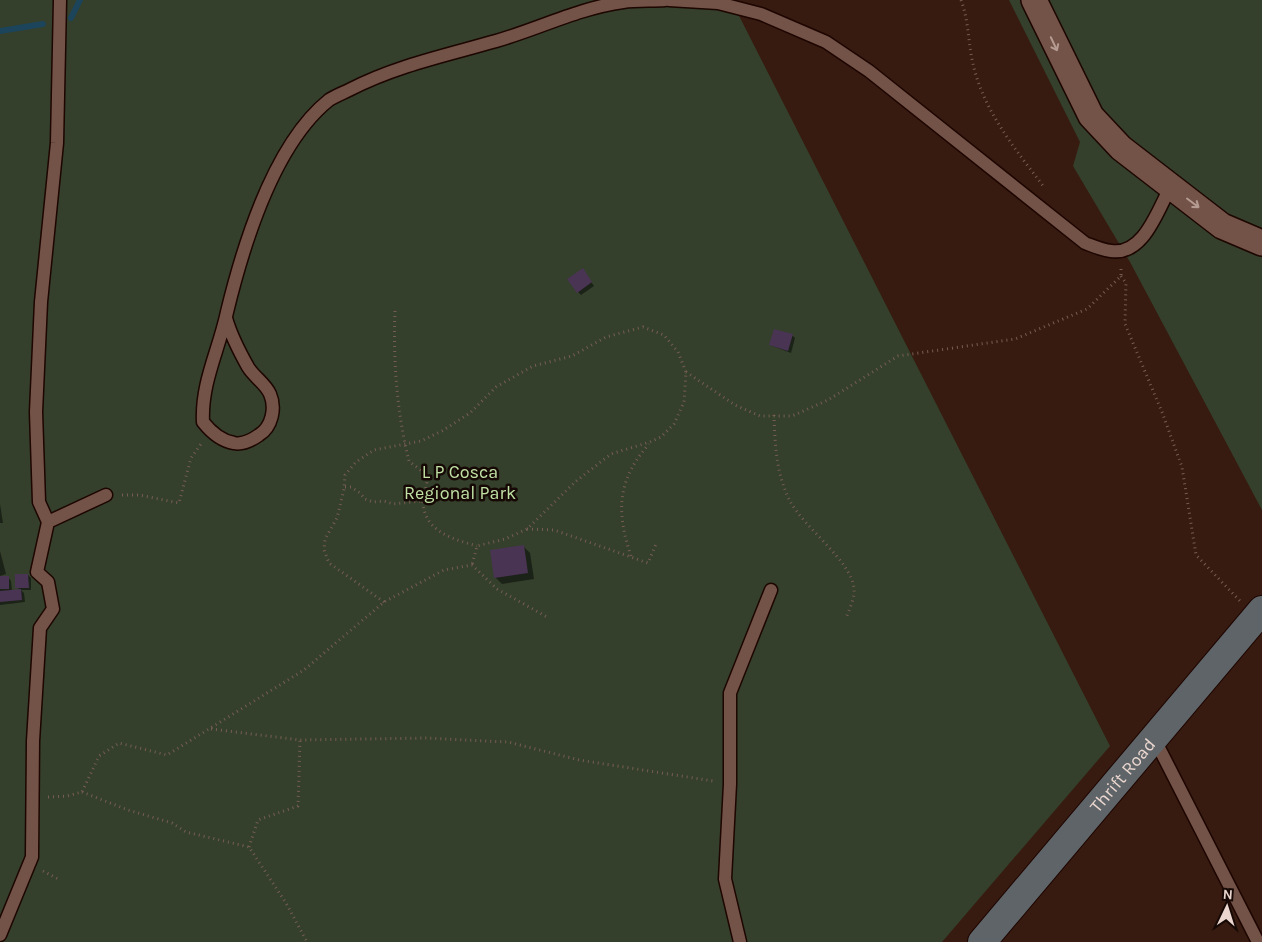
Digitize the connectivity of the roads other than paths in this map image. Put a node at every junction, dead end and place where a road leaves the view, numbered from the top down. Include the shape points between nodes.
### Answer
1 (60, 0) edge
2 (664, 0) edge
3 (669, 0) edge
4 (1034, 0) edge
5 (1171, 186) junction
6 (1262, 243) edge
7 (226, 318) junction
8 (106, 495) dead end
9 (48, 522) junction
10 (771, 590) dead end
11 (1259, 614) edge
12 (1154, 738) junction
13 (0, 934) edge
14 (740, 942) edge
15 (982, 942) edge
16 (1258, 942) edge

1 - 9 lane via 56,143 41,302 36,412 39,502
2 - 7 lane via 622,2 573,15 400,68 330,100 304,126 274,175 254,219
3 - 5 lane via 718,4 761,14 826,42 869,71 1084,243 1112,252 1140,241
4 -> 5 street via 1091,116 1122,148
5 -> 6 street via 1222,226
7 - 7 lane via 207,377 203,422 221,439 235,444 248,442 261,434 271,423 273,408 270,394 250,370 231,335
8 - 9 lane
9 - 13 lane via 37,572 48,582 53,609 40,628 33,741 32,857
10 - 14 lane via 730,693 725,879
11 - 12 street, Thrift Road
12 - 15 street, Thrift Road
12 - 16 lane

